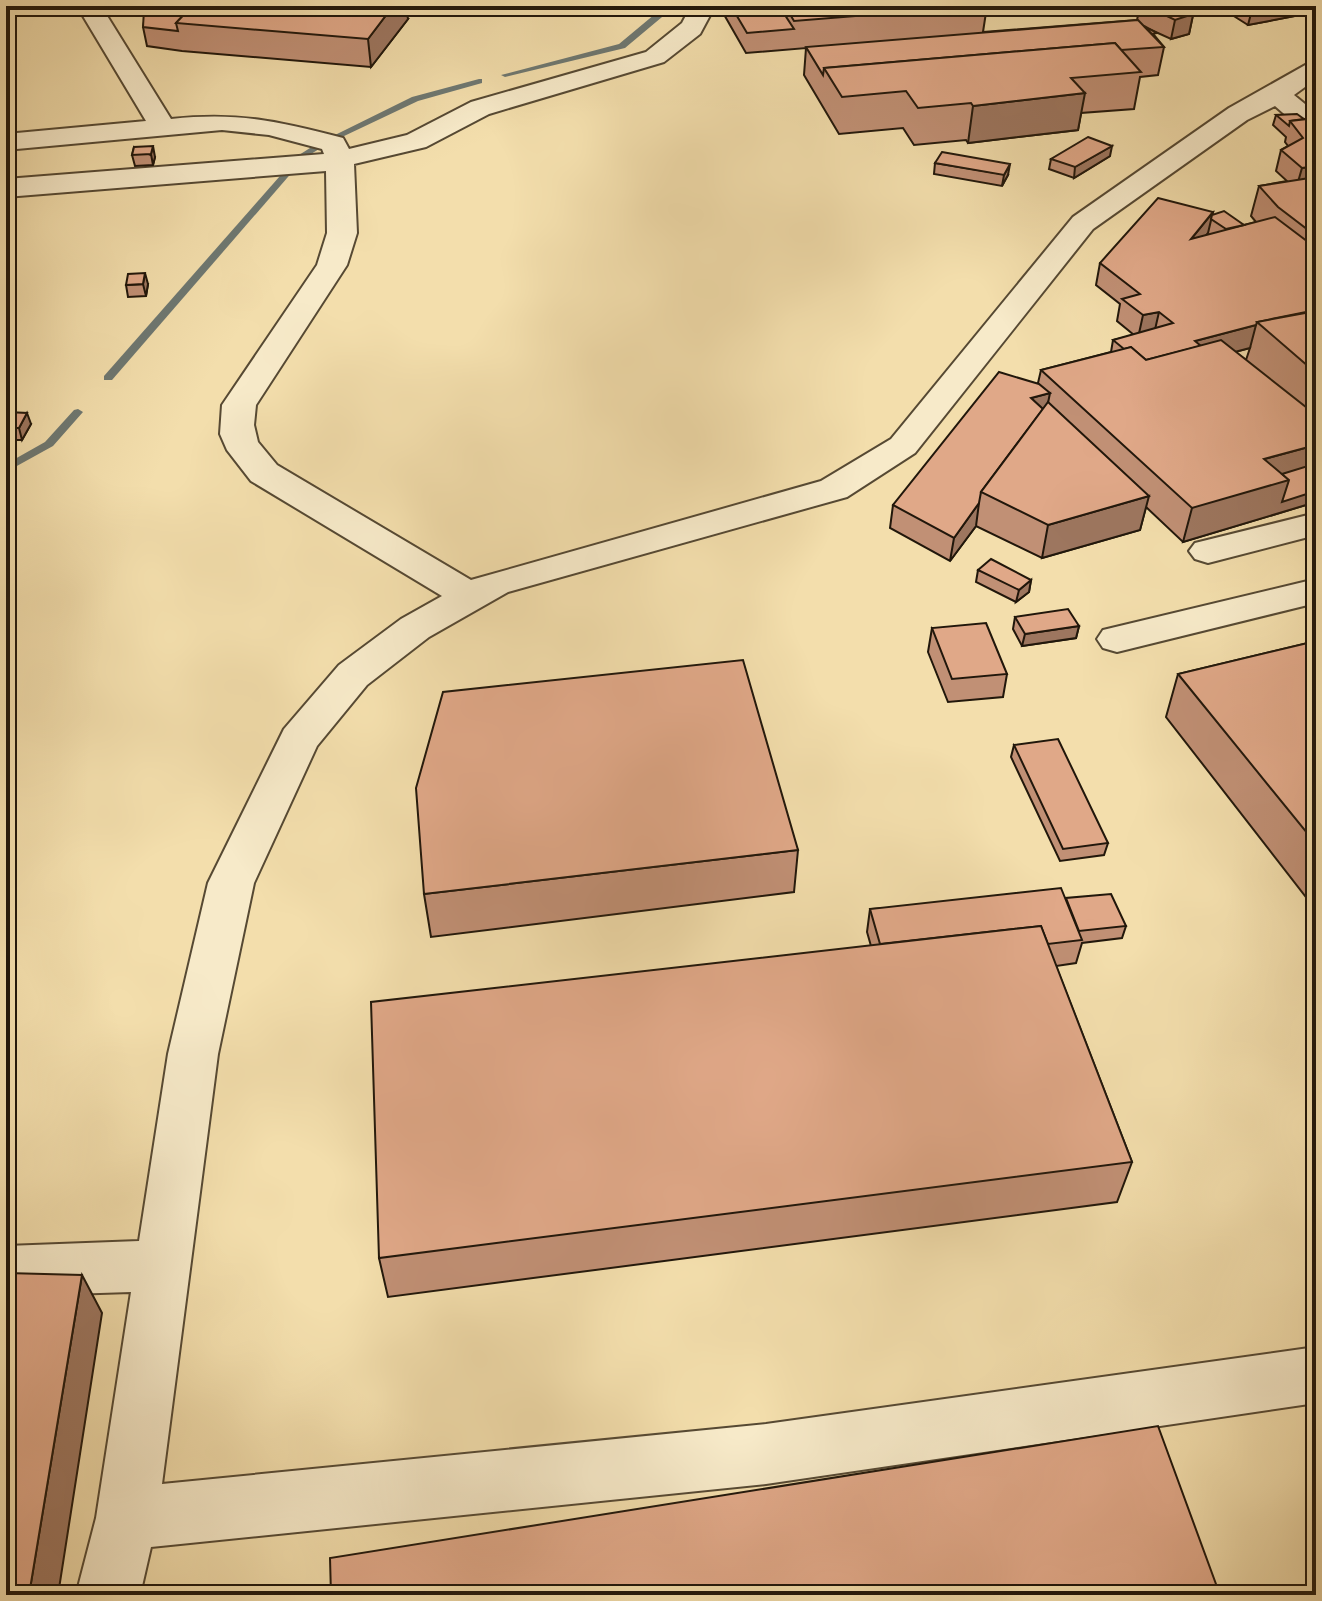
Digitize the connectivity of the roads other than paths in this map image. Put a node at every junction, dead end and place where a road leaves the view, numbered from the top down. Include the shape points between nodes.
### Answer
1 (89, 6) edge
2 (703, 6) edge
3 (1316, 67) edge
4 (1277, 95) junction
5 (163, 127) junction
6 (1316, 127) edge
7 (6, 142) edge
8 (340, 159) junction
9 (6, 188) edge
10 (1316, 524) edge
11 (1208, 551) dead end
12 (1316, 591) edge
13 (470, 596) junction
14 (1117, 639) dead end
15 (165, 1265) junction
16 (6, 1271) edge
17 (1316, 1375) edge
18 (127, 1518) junction
19 (108, 1595) edge

1 - 5 street
2 - 8 street via 679,41 655,57 480,108 416,141
3 - 4 street
4 - 6 street
4 - 13 street via 1238,114 1083,223 903,446 834,489 494,583
5 - 7 street
5 - 8 street via 222,122 270,127 333,144
8 - 9 street
8 - 13 street via 342,233 332,265 239,405 236,432 250,461 264,473
10 - 11 street
12 - 14 street
13 - 15 street via 415,628 353,675 299,739 231,883 193,1054
15 - 16 street
15 - 18 street
17 - 18 street via 766,1454
18 - 19 street

